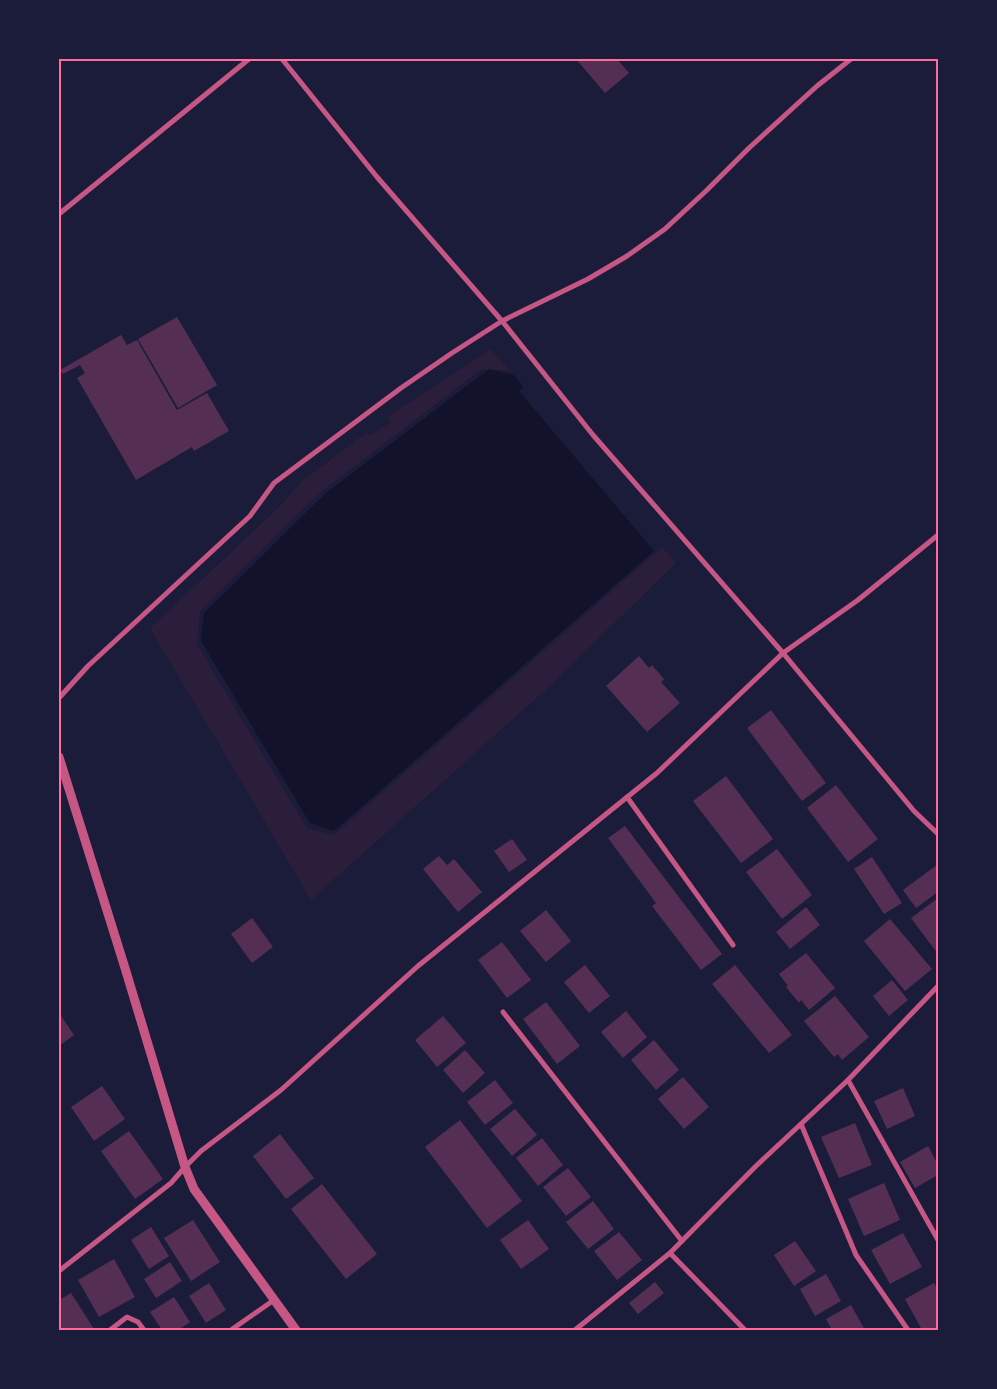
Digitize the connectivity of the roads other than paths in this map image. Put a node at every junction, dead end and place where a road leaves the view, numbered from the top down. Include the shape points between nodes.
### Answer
1 (249, 59) edge
2 (282, 59) edge
3 (851, 59) edge
4 (59, 214) edge
5 (502, 321) junction
6 (938, 535) edge
7 (783, 653) junction
8 (59, 698) edge
9 (59, 757) edge
10 (626, 798) junction
11 (938, 834) edge
12 (732, 945) dead end
13 (938, 986) edge
14 (503, 1012) dead end
15 (848, 1080) junction
16 (801, 1124) junction
17 (184, 1167) junction
18 (938, 1240) edge
19 (682, 1241) junction
20 (670, 1253) junction
21 (59, 1271) edge
22 (274, 1300) junction
23 (110, 1330) edge
24 (144, 1330) edge
25 (231, 1330) edge
26 (296, 1330) edge
27 (575, 1330) edge
28 (744, 1330) edge
29 (908, 1330) edge

1 - 4 street
2 - 5 street
3 - 5 street via 817,86 665,229 588,279
5 - 7 street via 593,435
5 - 8 street via 401,388 274,483 250,516 88,666
6 - 7 street via 858,600
7 - 10 street via 657,773
7 - 11 street via 914,812
9 - 17 street
10 - 12 street
10 - 17 street via 418,966 281,1090
13 - 15 street
14 - 19 street
15 - 16 street
15 - 18 street
16 - 19 street
16 - 29 street via 856,1255
17 - 21 street via 171,1183
17 - 22 street via 194,1189
19 - 20 street
20 - 27 street
20 - 28 street
22 - 25 street
22 - 26 street
23 - 24 street via 127,1317 138,1322

